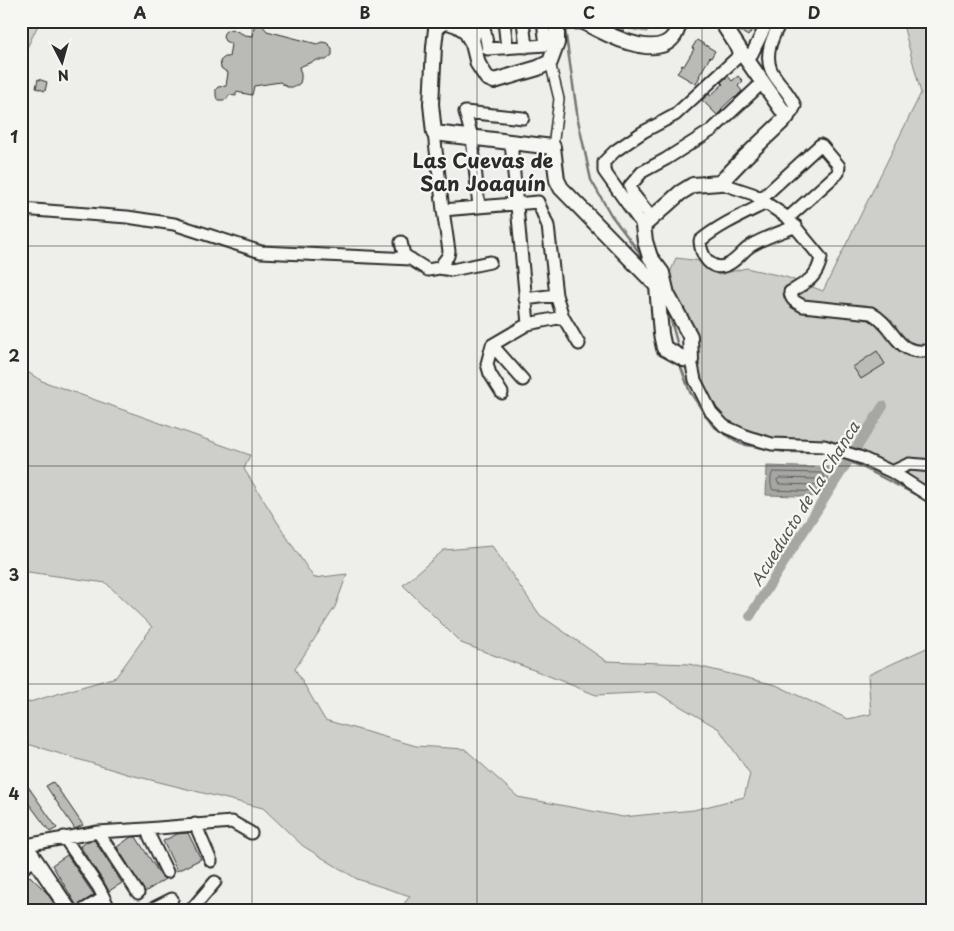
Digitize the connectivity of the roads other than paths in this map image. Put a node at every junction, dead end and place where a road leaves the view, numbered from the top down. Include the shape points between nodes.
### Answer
1 (445, 21) edge
2 (477, 21) edge
3 (483, 21) edge
4 (504, 21) edge
5 (523, 21) edge
6 (582, 21) edge
7 (680, 21) edge
8 (721, 21) edge
9 (768, 21) edge
10 (781, 21) edge
11 (552, 22) edge
12 (473, 44) junction
13 (526, 46) junction
14 (507, 48) junction
15 (745, 58) junction
16 (550, 62) junction
17 (762, 83) junction
18 (787, 117) junction
19 (523, 118) dead end
20 (434, 133) junction
21 (472, 137) junction
22 (511, 142) junction
23 (553, 148) junction
24 (720, 183) junction
25 (764, 200) junction
26 (517, 203) junction
27 (479, 207) junction
28 (21, 209) edge
29 (443, 210) junction
30 (648, 222) junction
31 (792, 222) junction
32 (401, 242) dead end
33 (410, 259) junction
34 (490, 262) dead end
35 (439, 268) junction
36 (556, 294) junction
37 (525, 298) junction
38 (563, 316) junction
39 (528, 324) junction
40 (579, 344) dead end
41 (492, 345) junction
42 (933, 350) edge
43 (682, 357) junction
44 (523, 380) dead end
45 (502, 393) dead end
46 (933, 466) edge
47 (892, 472) junction
48 (933, 498) edge
49 (195, 824) junction
50 (146, 829) junction
51 (98, 832) junction
52 (251, 833) dead end
53 (64, 837) junction
54 (23, 842) edge
55 (34, 859) junction
56 (211, 861) dead end
57 (21, 870) edge
58 (167, 872) dead end
59 (215, 882) dead end
60 (138, 893) dead end
61 (104, 898) junction
62 (172, 899) dead end
63 (69, 910) edge
64 (83, 910) edge
65 (110, 910) edge
66 (150, 910) edge
67 (191, 910) edge

1 - 12 street via 465,30
1 - 20 street via 436,29 435,38 431,104
2 - 12 street
3 - 14 street via 488,49
4 - 14 street
5 - 13 street
6 - 7 street via 638,46 661,46 674,36
6 - 11 street
8 - 15 street
9 - 15 street
10 - 18 street via 769,49 769,60 771,70 794,106
11 - 13 street via 546,45
11 - 16 street via 557,43
12 - 16 street via 478,64 487,78 494,81
13 - 14 street
15 - 17 street
15 - 30 street via 675,115 642,132 604,162 604,171
16 - 23 street via 559,99
17 - 18 street
17 - 30 street via 712,130 642,172 630,186
18 - 24 street
19 - 21 street via 466,112
20 - 21 street
20 - 29 street
21 - 22 street
21 - 27 street
22 - 23 street
22 - 26 street
23 - 43 street via 561,188 657,286 664,348
24 - 25 street
24 - 30 street via 693,185 663,206
25 - 31 street
25 - 31 street via 822,146 839,166 838,173
25 - 31 street via 700,242 700,251 708,262 727,266 751,245
26 - 27 street
26 - 36 street via 538,202 548,226
26 - 37 street
27 - 29 street
28 - 33 street via 174,224 261,252
29 - 35 street via 449,251
30 - 43 street via 645,241 650,257 662,273 667,294 690,336
31 - 42 street via 821,258 819,269 812,278 790,292 794,302 803,306 871,313 880,318 901,345 910,351
32 - 33 street via 404,255
33 - 35 street via 428,270
34 - 35 street via 452,270
36 - 37 street
36 - 38 street
37 - 39 street
38 - 39 street
38 - 40 street
39 - 41 street
41 - 44 street
41 - 45 street via 487,364
43 - 47 street via 711,412 724,426 748,438 772,444 824,446
46 - 47 street via 909,464
47 - 48 street
49 - 50 street
49 - 52 street via 232,822
49 - 56 street
50 - 51 street
50 - 58 street
51 - 53 street
51 - 60 street
53 - 54 street
53 - 61 street
54 - 55 street
55 - 57 street
55 - 63 street
59 - 67 street
61 - 64 street
61 - 65 street
62 - 66 street

